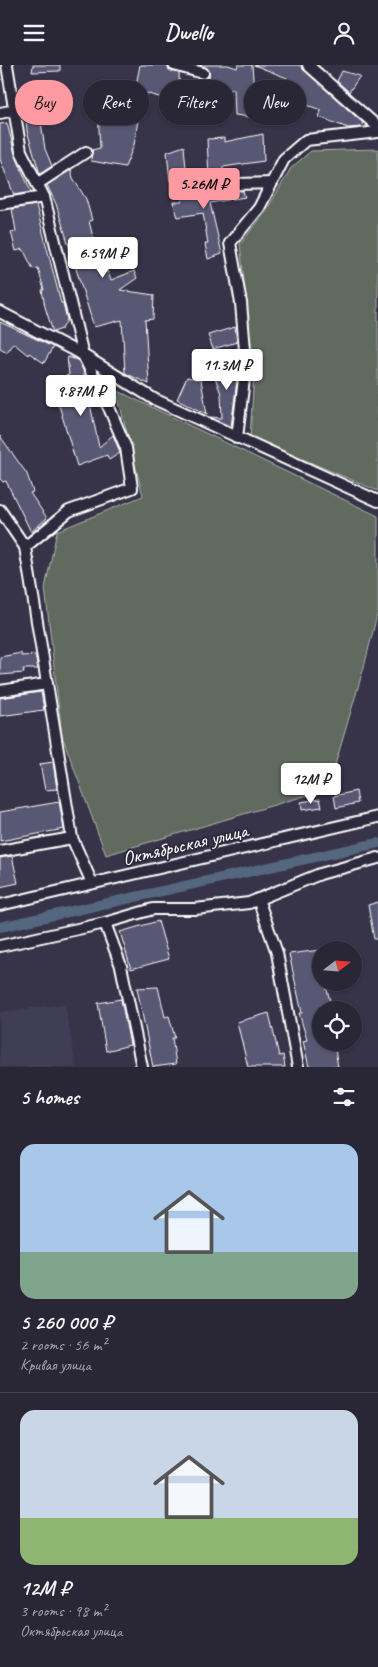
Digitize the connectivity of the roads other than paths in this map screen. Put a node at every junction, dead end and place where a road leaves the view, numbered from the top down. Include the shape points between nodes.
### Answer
1 (7, 65) edge
2 (174, 65) edge
3 (308, 65) edge
4 (203, 73) dead end
5 (15, 110) joint
6 (0, 113) edge
7 (17, 125) edge
8 (378, 127) edge
9 (378, 132) edge
10 (86, 152) dead end
11 (272, 183) junction
12 (36, 184) junction
13 (207, 185) dead end
14 (44, 197) junction
15 (0, 204) edge
16 (0, 312) edge
17 (83, 355) junction
18 (237, 438) junction
19 (378, 501) edge
20 (0, 510) edge
21 (26, 547) junction
22 (47, 683) junction
23 (0, 691) edge
24 (378, 817) edge
25 (72, 838) junction
26 (0, 851) edge
27 (378, 858) edge
28 (92, 883) junction
29 (258, 899) junction
30 (0, 905) edge
31 (105, 923) junction
32 (0, 946) edge
33 (142, 1067) edge
34 (298, 1067) edge

1 - 5 street
2 - 4 street
3 - 8 street
5 - 6 street
7 - 12 street via 21,151
9 - 11 street via 306,141 284,159
10 - 12 street
11 - 13 street
11 - 18 street via 259,208 230,243 241,303 246,362
12 - 14 street
14 - 15 street
14 - 17 street
16 - 17 street
17 - 18 street via 154,399
17 - 21 street via 126,448 132,488 69,511
18 - 19 street
20 - 21 street
21 - 22 street
22 - 23 street
22 - 25 street
24 - 28 street, Октябрьская улица
25 - 26 street
25 - 28 street
27 - 29 street via 320,874
28 - 30 street, Октябрьская улица
29 - 31 street via 249,903 196,909 153,909
29 - 34 street via 277,953
31 - 32 street
31 - 33 street via 120,967

